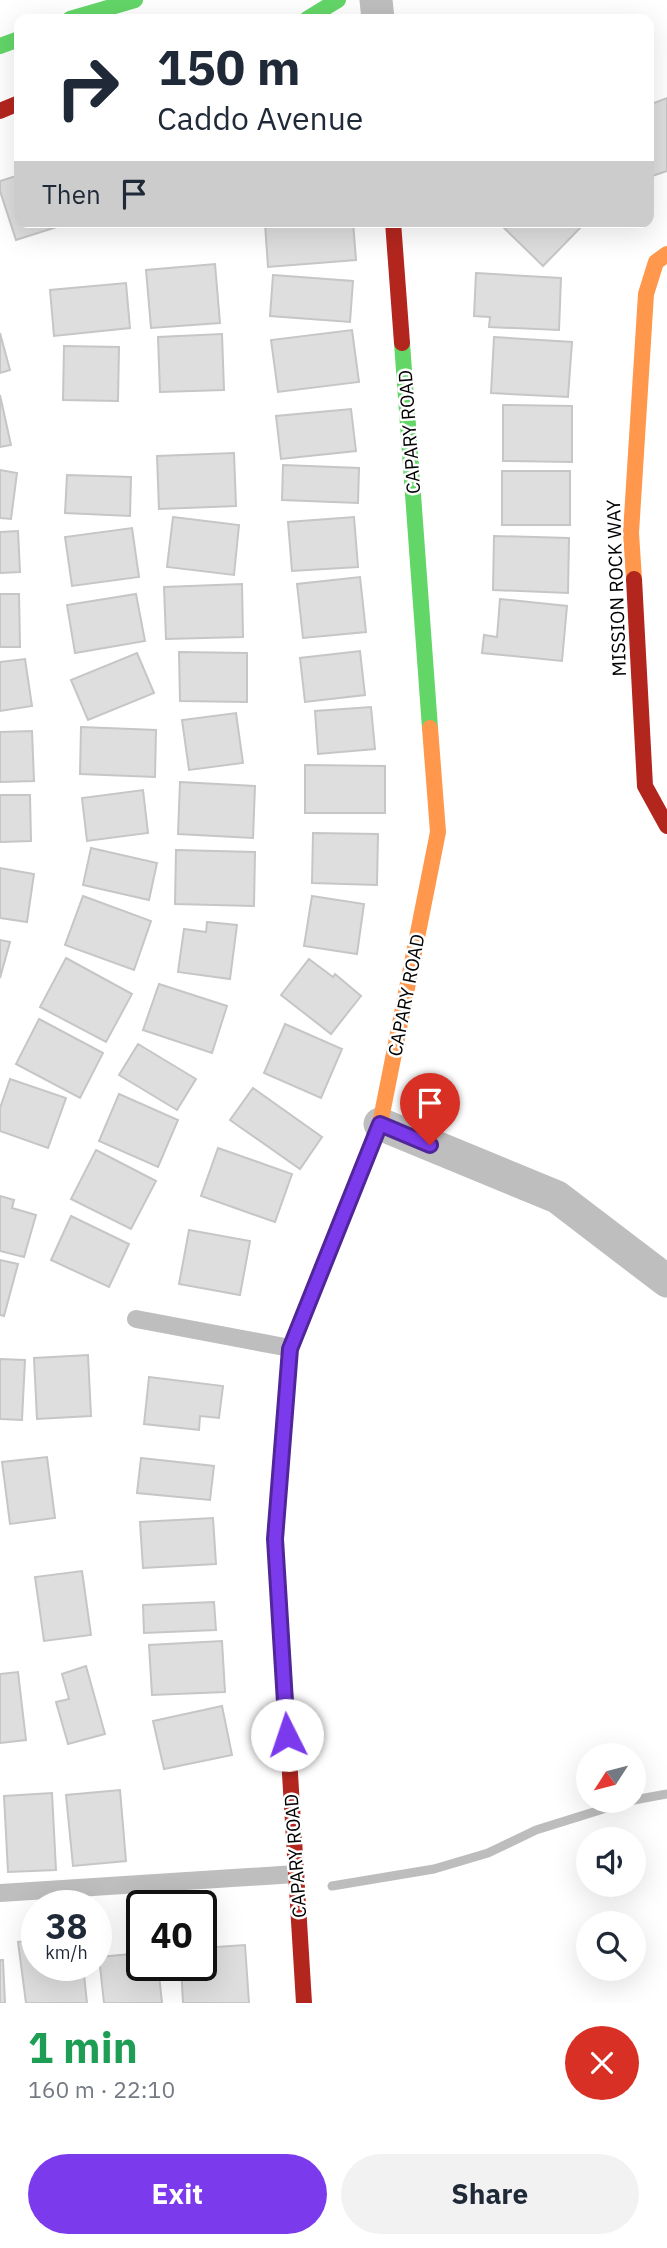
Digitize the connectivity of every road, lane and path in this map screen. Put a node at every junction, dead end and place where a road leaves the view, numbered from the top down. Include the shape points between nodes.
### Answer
1 (135, 0) edge
2 (338, 0) edge
3 (87, 14) edge
4 (315, 14) edge
5 (393, 228) edge
6 (661, 258) edge
7 (667, 826) edge
8 (380, 1124) junction
9 (667, 1281) edge
10 (136, 1319) dead end
11 (290, 1349) junction
12 (296, 1874) junction
13 (0, 1893) edge
14 (304, 2003) edge

1 - 3 street
2 - 4 street
5 - 8 street, CAPARY ROAD via 438,832
6 - 7 street, MISSION ROCK WAY via 646,294 631,533 645,786
8 - 9 street via 557,1197
8 - 11 street, CAPARY ROAD
10 - 11 lane
11 - 12 street, CAPARY ROAD via 275,1539
12 - 13 lane
12 - 14 street, CAPARY ROAD

